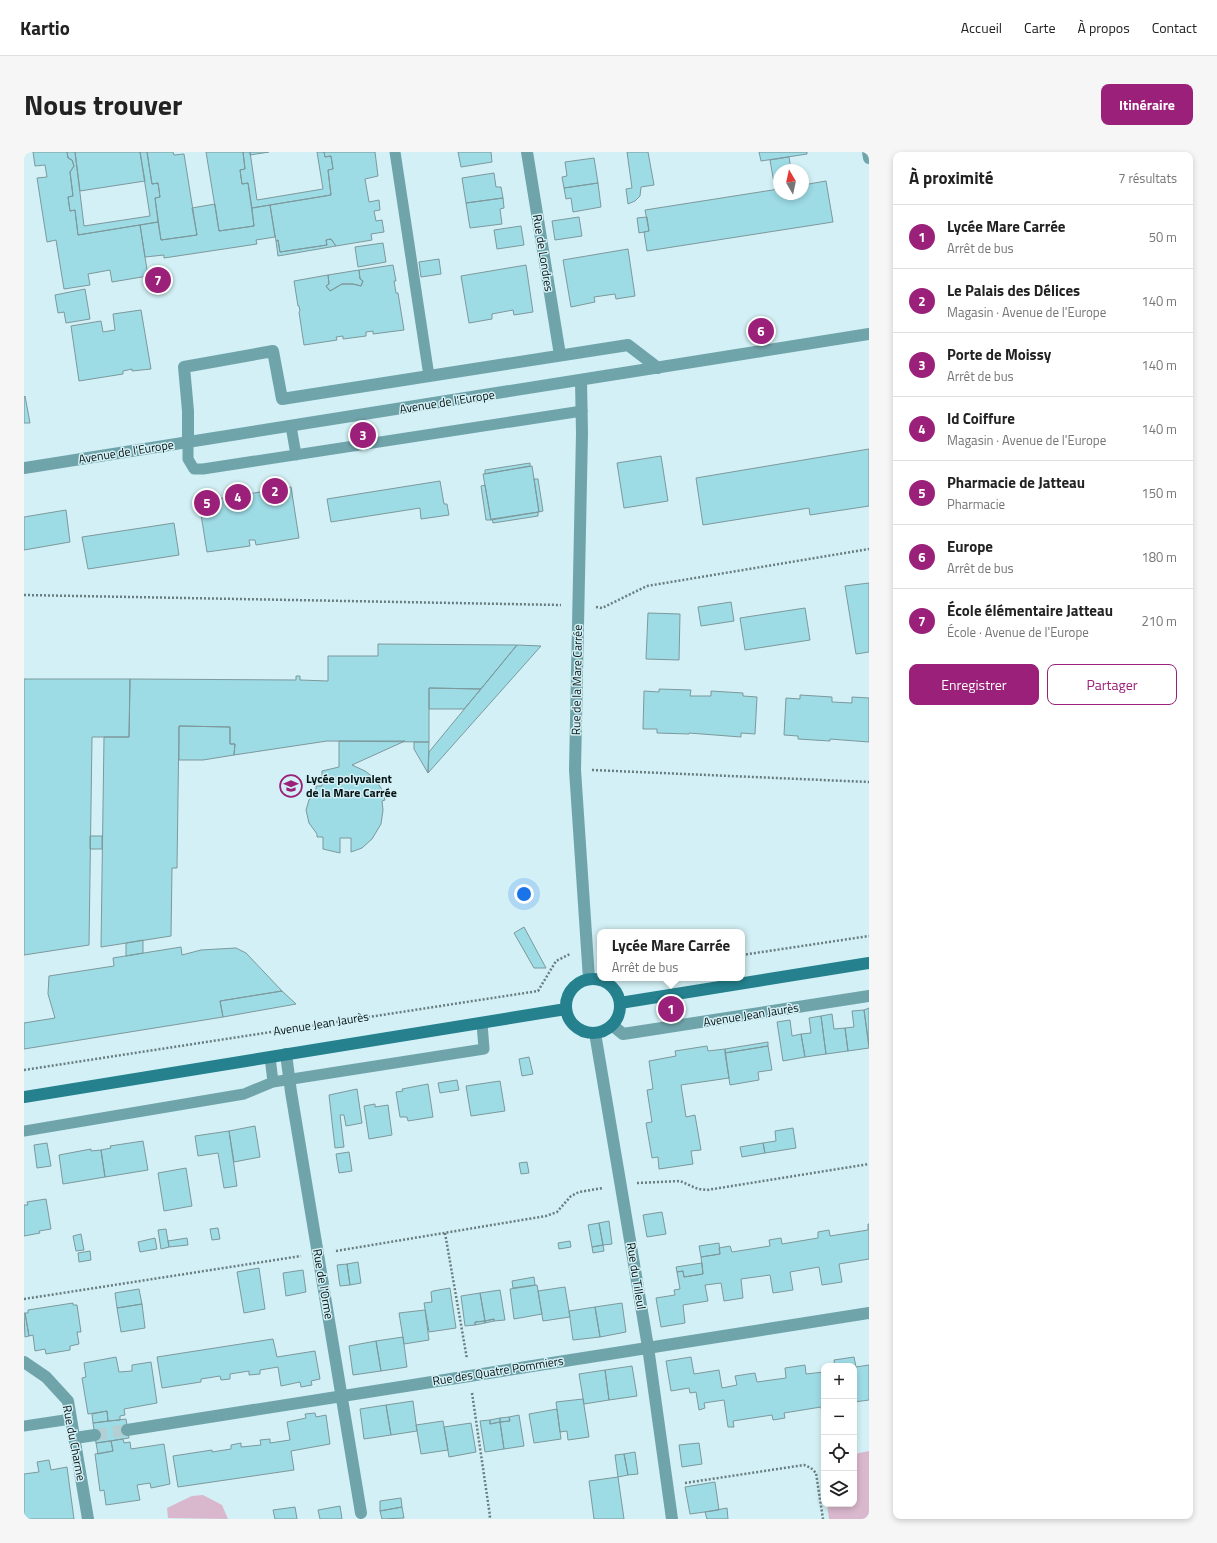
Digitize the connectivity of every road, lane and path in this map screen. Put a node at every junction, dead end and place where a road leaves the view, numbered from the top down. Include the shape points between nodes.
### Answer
1 (394, 152) edge
2 (527, 152) edge
3 (868, 152) edge
4 (869, 158) edge
5 (869, 334) edge
6 (560, 355) junction
7 (658, 368) junction
8 (430, 376) junction
9 (581, 381) junction
10 (582, 411) junction
11 (291, 426) junction
12 (188, 442) junction
13 (296, 455) junction
14 (24, 468) edge
15 (869, 549) edge
16 (24, 595) edge
17 (579, 605) junction
18 (575, 770) junction
19 (869, 782) edge
20 (869, 936) edge
21 (587, 949) junction
22 (745, 955) edge
23 (869, 963) edge
24 (589, 979) junction
25 (597, 980) edge
26 (606, 981) edge
27 (869, 996) edge
28 (620, 1003) junction
29 (566, 1009) junction
30 (482, 1023) junction
31 (612, 1025) junction
32 (595, 1033) junction
33 (286, 1054) junction
34 (270, 1057) junction
35 (24, 1070) edge
36 (289, 1081) junction
37 (273, 1082) junction
38 (24, 1097) edge
39 (24, 1131) edge
40 (869, 1164) edge
41 (621, 1186) junction
42 (446, 1233) junction
43 (318, 1254) junction
44 (24, 1299) edge
45 (869, 1313) edge
46 (648, 1347) junction
47 (24, 1362) edge
48 (469, 1376) junction
49 (342, 1396) junction
50 (71, 1419) junction
51 (24, 1426) edge
52 (127, 1430) tunnel mouth
53 (95, 1435) tunnel mouth
54 (75, 1438) junction
55 (667, 1486) junction
56 (361, 1513) dead end
57 (88, 1519) edge
58 (489, 1519) edge
59 (672, 1519) edge
60 (823, 1519) edge

1 - 8 lane
2 - 6 street, Rue de Londres
3 - 4 street
5 - 7 street, Avenue de l'Europe
6 - 7 street via 628,344
6 - 8 street
7 - 9 street, Avenue de l'Europe
8 - 12 street via 282,399 273,351 184,367
9 - 10 street, Rue de la Mare Carrée
9 - 11 street, Avenue de l'Europe
10 - 13 lane
10 - 17 street, Rue de la Mare Carrée
11 - 12 street, Avenue de l'Europe
11 - 13 lane
12 - 13 lane via 188,459 194,469
12 - 14 street, Avenue de l'Europe
15 - 17 path via 647,586 602,608
16 - 17 path
17 - 18 street, Rue de la Mare Carrée
18 - 19 path
18 - 21 street, Rue de la Mare Carrée
20 - 22 path
21 - 24 street, Rue de la Mare Carrée
21 - 35 path, Avenue Jean Jaurès via 572,952 556,961 538,991
23 - 28 street
24 - 25 street
24 - 29 street via 581,981 569,993
26 - 28 street via 619,996
27 - 31 street, Avenue Jean Jaurès via 623,1034
28 - 31 street via 619,1015
29 - 30 street, Avenue Jean Jaurès
29 - 32 street via 568,1018 579,1029
30 - 33 street, Avenue Jean Jaurès
30 - 36 lane via 484,1050
31 - 32 street via 604,1031
32 - 41 street, Rue du Tilleul
33 - 34 street, Avenue Jean Jaurès
33 - 36 street, Rue de l'Orme
34 - 37 lane
34 - 38 street, Avenue Jean Jaurès
36 - 37 lane
36 - 43 street, Rue de l'Orme
37 - 39 lane via 244,1094
40 - 41 path via 707,1190 680,1181 642,1182
41 - 42 path via 579,1192 571,1196 558,1212 546,1216
41 - 46 street, Rue du Tilleul
42 - 43 path
42 - 48 path
43 - 44 path
43 - 49 street, Rue de l'Orme
45 - 46 street, Rue des Quatre Pommiers
46 - 48 street, Rue des Quatre Pommiers
46 - 55 street, Rue du Tilleul
47 - 50 street, Rue du Charme via 46,1377 68,1401
48 - 49 street, Rue des Quatre Pommiers
48 - 58 path
49 - 52 street, Rue des Quatre Pommiers
49 - 56 street, Rue de l'Orme
50 - 51 lane
50 - 54 street, Rue du Charme
53 - 54 street
54 - 57 street, Rue du Charme
55 - 59 street, Rue du Tilleul
55 - 60 path via 804,1465 816,1473

